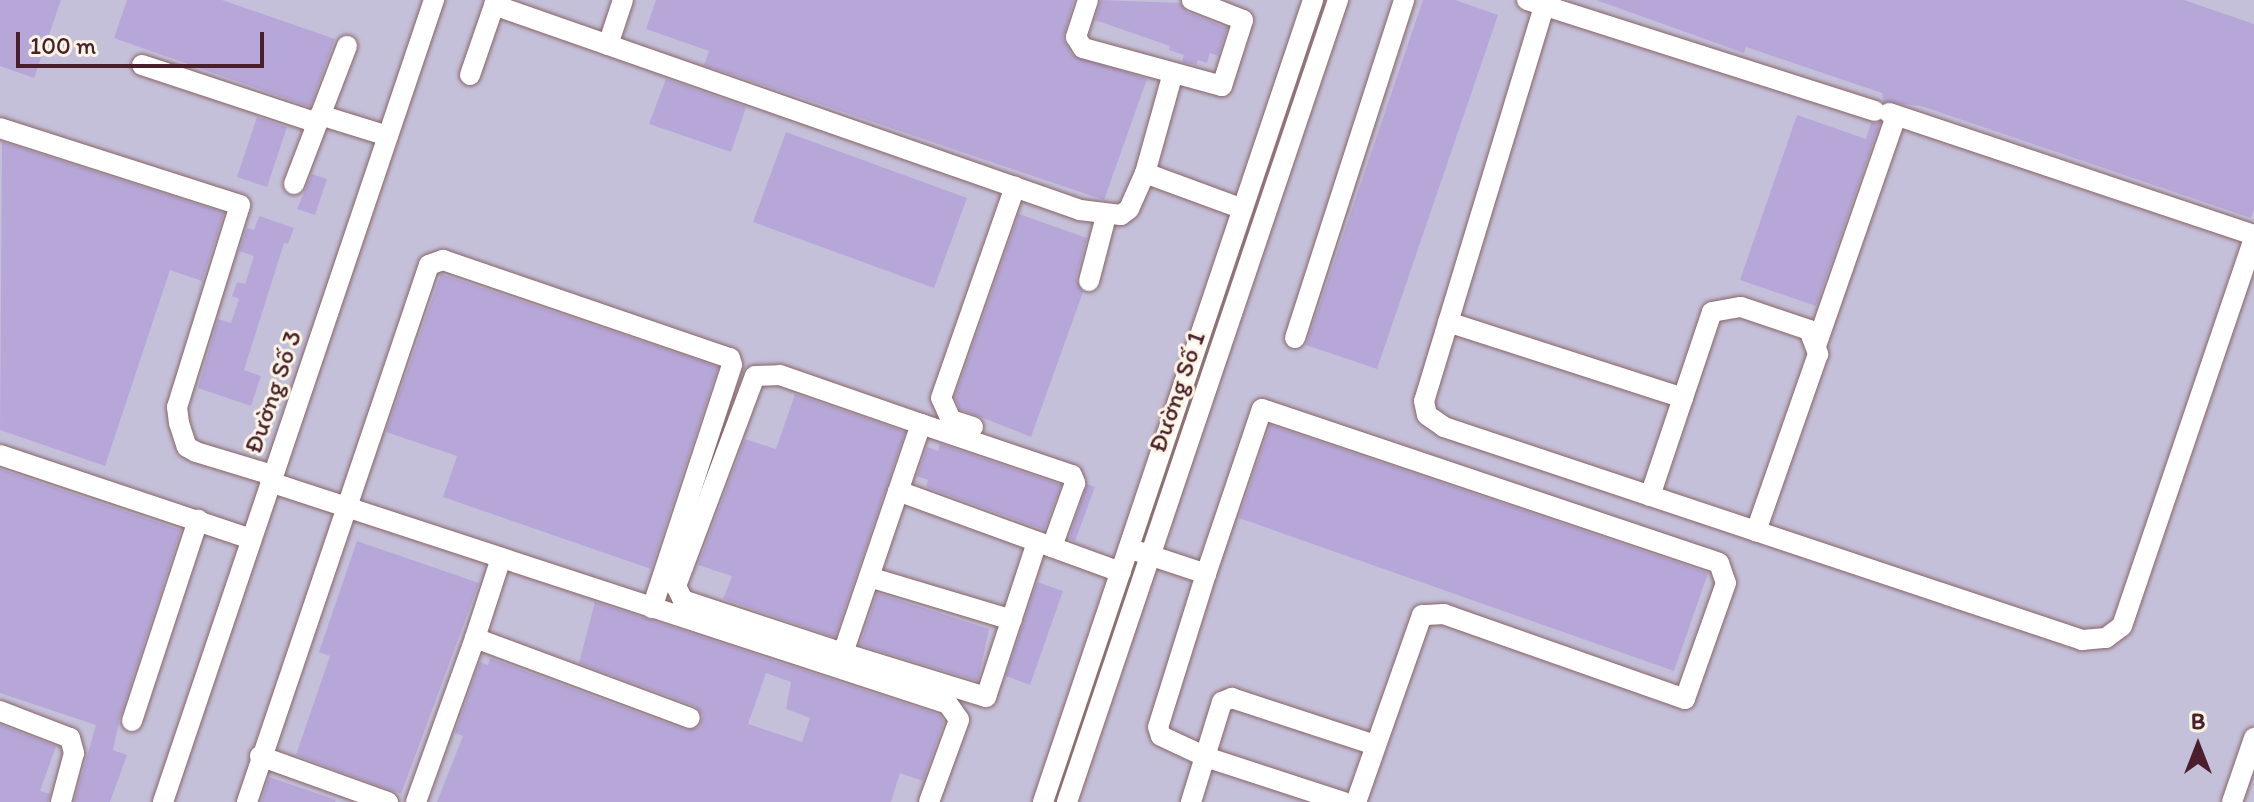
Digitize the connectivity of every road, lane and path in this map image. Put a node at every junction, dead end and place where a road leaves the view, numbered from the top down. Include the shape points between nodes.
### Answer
1 (434, 0) edge
2 (623, 0) edge
3 (1088, 0) edge
4 (1192, 0) edge
5 (1313, 0) edge
6 (1338, 0) edge
7 (1404, 0) edge
8 (1539, 2) edge
9 (495, 3) edge
10 (608, 45) junction
11 (347, 46) dead end
12 (142, 65) dead end
13 (1173, 73) junction
14 (470, 75) dead end
15 (1886, 113) junction
16 (318, 119) junction
17 (0, 128) edge
18 (388, 136) junction
19 (1145, 173) junction
20 (294, 184) dead end
21 (1015, 187) junction
22 (1243, 209) junction
23 (1106, 216) junction
24 (2254, 237) edge
25 (1089, 281) dead end
26 (1448, 322) junction
27 (1295, 338) dead end
28 (1817, 343) junction
29 (1683, 398) junction
30 (921, 424) junction
31 (1023, 443) dead end
32 (0, 455) edge
33 (271, 478) junction
34 (898, 491) junction
35 (1650, 496) junction
36 (344, 504) junction
37 (198, 520) junction
38 (1756, 531) junction
39 (251, 539) junction
40 (1044, 544) junction
41 (1129, 549) junction
42 (1149, 555) junction
43 (501, 558) junction
44 (1121, 572) junction
45 (1206, 574) junction
46 (869, 577) junction
47 (652, 608) junction
48 (1012, 620) junction
49 (475, 638) junction
50 (843, 653) junction
51 (0, 711) edge
52 (690, 718) dead end
53 (132, 721) dead end
54 (2254, 738) edge
55 (1375, 745) junction
56 (260, 756) junction
57 (1206, 757) junction
58 (61, 802) edge
59 (163, 802) edge
60 (247, 802) edge
61 (388, 802) edge
62 (416, 802) edge
63 (929, 802) edge
64 (1043, 802) edge
65 (1067, 802) edge
66 (1191, 802) edge
67 (1344, 802) edge
68 (1356, 802) edge
69 (2232, 802) edge

1 - 18 street, Đường Số 3
2 - 10 street
3 - 13 street via 1077,43
4 - 13 street via 1241,17 1243,28 1222,86
5 - 22 street, Đường Số 1
6 - 42 street, Đường Số 1
7 - 27 street
8 - 15 street
8 - 26 street
9 - 10 street
9 - 14 street
10 - 21 street
11 - 16 street
12 - 16 street
13 - 19 street
15 - 24 street
15 - 28 street
16 - 18 street
16 - 20 street
17 - 33 street via 240,205 177,407 187,447
18 - 33 street, Đường Số 3
19 - 22 street
19 - 23 street via 1129,209
21 - 23 street
21 - 31 street via 941,398 951,420
22 - 41 street, Đường Số 1
23 - 25 street
24 - 38 street via 2122,626 2106,638 2082,640
26 - 29 street
26 - 35 street via 1424,401 1427,415 1444,427
28 - 29 street via 1809,330 1724,306 1712,312
28 - 38 street
29 - 35 street
30 - 34 street
30 - 40 street via 1072,475 1075,483
30 - 50 street via 780,375 755,376 676,586 683,600
32 - 37 street
33 - 36 street
33 - 39 street, Đường Số 3
34 - 40 street
34 - 46 street
35 - 38 street
36 - 43 street
36 - 47 street via 429,265 443,260 732,361
36 - 56 street
37 - 39 street
37 - 53 street
39 - 59 street, Đường Số 3
40 - 44 street
40 - 48 street
41 - 42 street
41 - 44 street, Đường Số 1
42 - 45 street
42 - 65 street, Đường Số 1
43 - 47 street
43 - 49 street
44 - 64 street, Đường Số 1
45 - 55 street via 1262,409 1710,557 1724,572 1726,583 1685,699 1434,612 1416,623
45 - 57 street via 1158,727 1161,736
46 - 48 street
46 - 50 street
47 - 63 street via 948,704 959,720
48 - 50 street via 989,692 980,699
49 - 52 street
49 - 62 street
51 - 58 street via 63,731 70,738 74,753
54 - 69 street
55 - 57 street via 1232,698 1222,702
55 - 68 street
56 - 60 street
56 - 61 street
57 - 66 street
57 - 67 street

